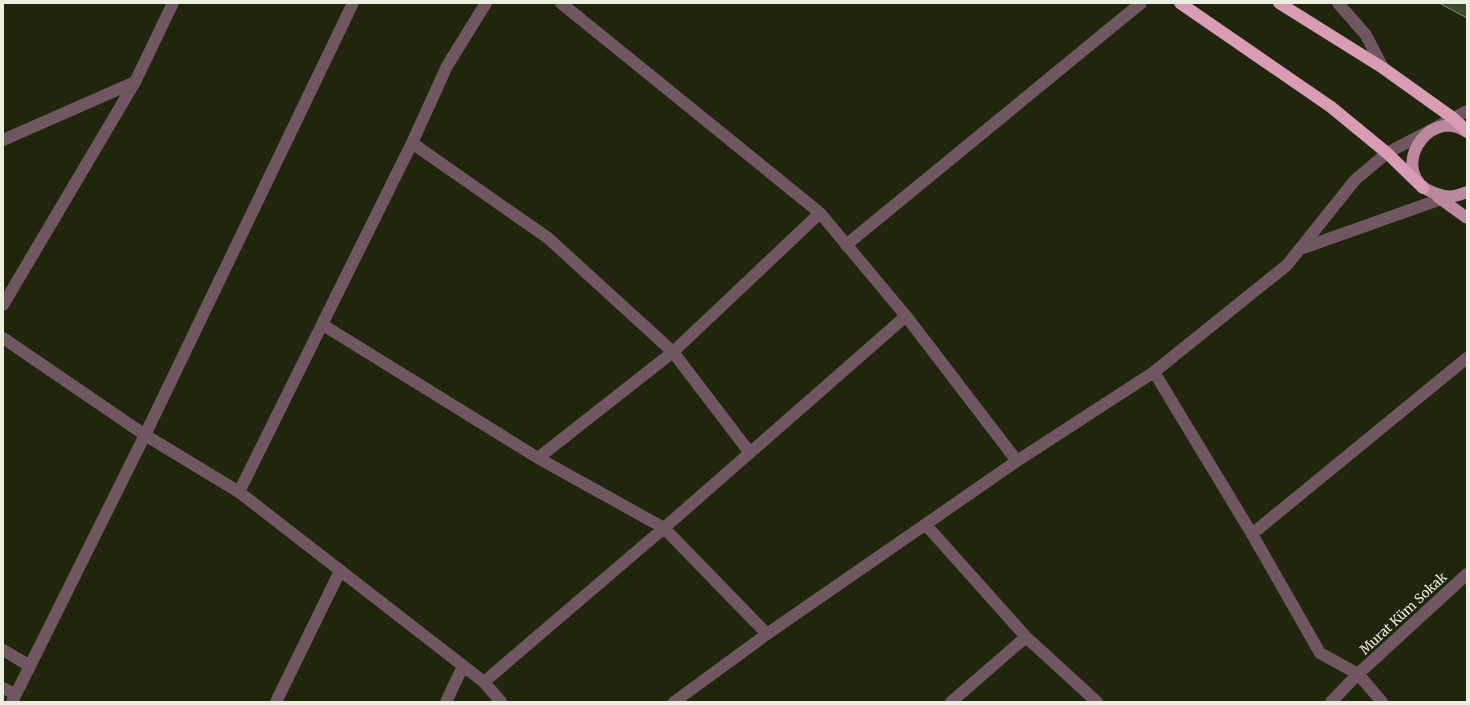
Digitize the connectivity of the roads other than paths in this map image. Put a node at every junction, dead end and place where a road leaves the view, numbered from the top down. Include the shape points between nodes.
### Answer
1 (173, 3) edge
2 (353, 3) edge
3 (486, 3) edge
4 (561, 3) edge
5 (1141, 3) edge
6 (1180, 3) edge
7 (1279, 3) edge
8 (1338, 3) edge
9 (1383, 68) junction
10 (135, 82) junction
11 (1467, 111) edge
12 (1453, 118) junction
13 (1433, 129) junction
14 (1467, 131) edge
15 (3, 140) edge
16 (412, 143) junction
17 (1387, 153) junction
18 (1423, 188) junction
19 (1467, 192) edge
20 (1447, 198) junction
21 (820, 213) junction
22 (1467, 218) edge
23 (846, 245) junction
24 (1303, 248) junction
25 (3, 305) edge
26 (906, 316) junction
27 (323, 325) junction
28 (3, 338) edge
29 (674, 352) junction
30 (1467, 358) edge
31 (1154, 372) junction
32 (145, 435) junction
33 (750, 453) junction
34 (538, 458) junction
35 (1017, 461) junction
36 (239, 492) junction
37 (926, 525) junction
38 (664, 528) junction
39 (1252, 534) junction
40 (340, 571) junction
41 (1467, 574) edge
42 (767, 634) junction
43 (1026, 636) junction
44 (3, 650) edge
45 (30, 666) junction
46 (463, 666) junction
47 (1358, 674) junction
48 (484, 682) junction
49 (3, 688) edge
50 (14, 698) edge
51 (276, 702) edge
52 (446, 702) edge
53 (501, 702) edge
54 (674, 702) edge
55 (951, 702) edge
56 (1097, 702) edge
57 (1331, 702) edge
58 (1382, 702) edge

1 - 10 street
2 - 32 street
3 - 16 street via 447,66
4 - 21 street
5 - 23 street
6 - 17 highway via 1331,107
7 - 9 highway
8 - 9 street via 1366,35
9 - 12 highway
10 - 15 street
10 - 25 street
11 - 12 street
12 - 13 street
12 - 14 highway
13 - 14 main road via 1447,126
13 - 17 street
13 - 18 main road via 1422,137 1414,149 1412,163 1415,176
16 - 27 street
16 - 29 street via 548,238
17 - 18 highway
17 - 24 street via 1354,180
18 - 20 main road
19 - 20 main road
20 - 22 main road
20 - 24 street
21 - 23 street
21 - 29 street
23 - 26 street
24 - 31 street via 1287,265
26 - 33 street
26 - 35 street
27 - 34 street
27 - 36 street
28 - 32 street
29 - 33 street
29 - 34 street
30 - 39 street
31 - 35 street
31 - 39 street
32 - 36 street
32 - 45 street
33 - 38 street
34 - 38 street
35 - 37 street
36 - 40 street
37 - 42 street
37 - 43 street
38 - 42 street
38 - 48 street
39 - 47 street via 1320,653
40 - 46 street
40 - 51 street
41 - 47 street, Murat Küm Sokak
42 - 54 street
43 - 55 street
43 - 56 street
44 - 45 street
45 - 50 street
46 - 48 street
46 - 52 street
47 - 57 street, Murat Küm Sokak
47 - 58 street
48 - 53 street
49 - 50 street

